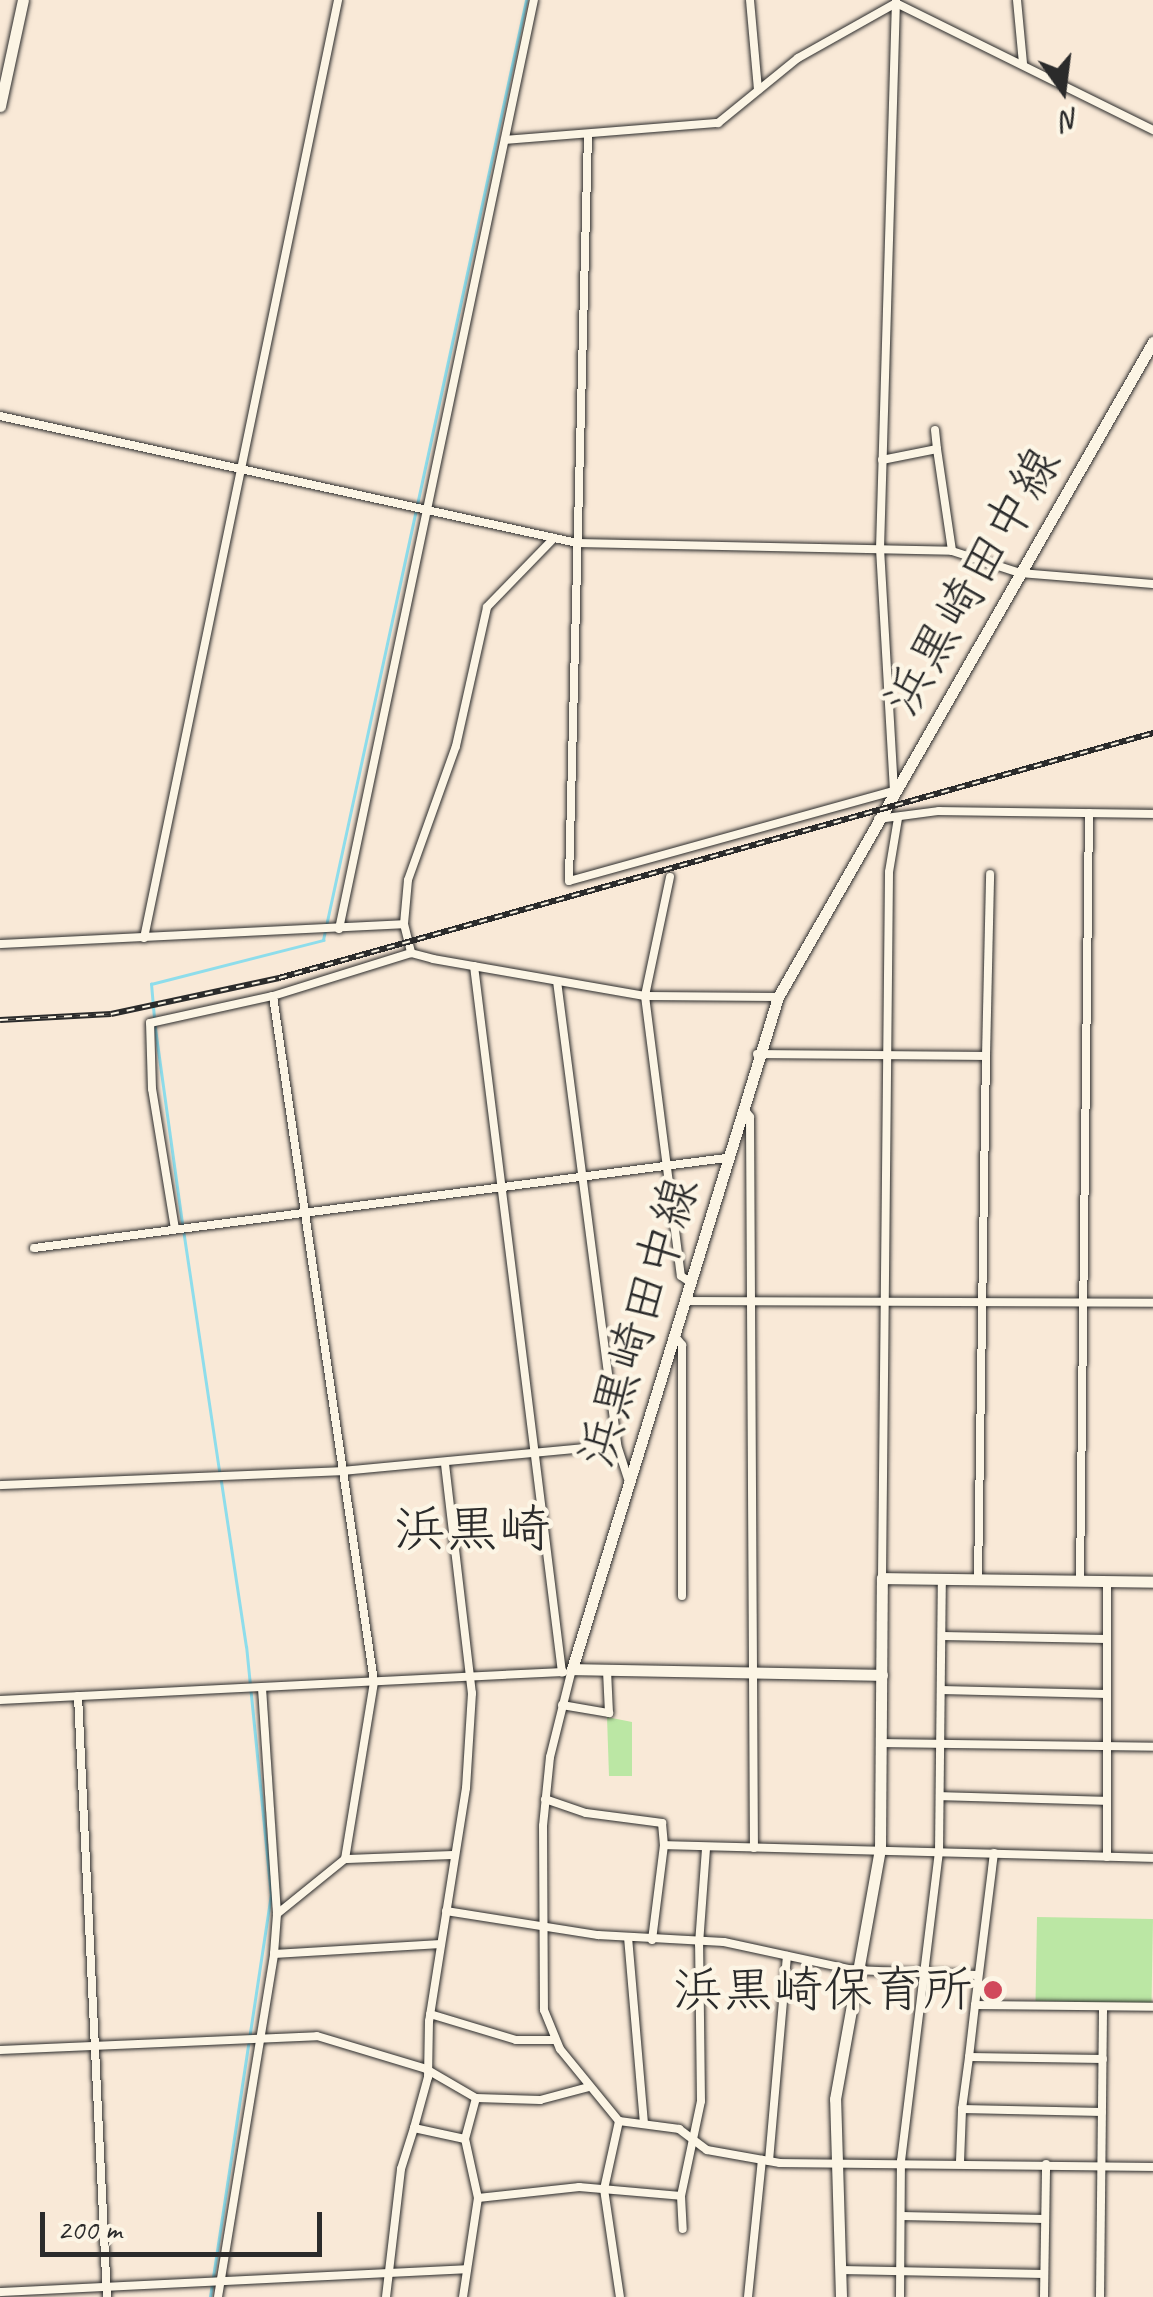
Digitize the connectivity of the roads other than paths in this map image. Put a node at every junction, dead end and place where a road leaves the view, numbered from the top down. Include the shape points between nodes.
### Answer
1 (22, 0) edge
2 (338, 0) edge
3 (534, 0) edge
4 (750, 0) edge
5 (1017, 0) edge
6 (896, 2) edge
7 (1023, 64) junction
8 (758, 90) junction
9 (0, 106) edge
10 (1153, 130) edge
11 (588, 134) junction
12 (506, 140) junction
13 (1153, 342) edge
14 (0, 416) edge
15 (935, 430) dead end
16 (936, 449) junction
17 (882, 460) junction
18 (240, 468) junction
19 (427, 508) junction
20 (554, 538) junction
21 (577, 543) junction
22 (880, 549) junction
23 (952, 551) junction
24 (1020, 573) junction
25 (1153, 584) edge
26 (894, 790) junction
27 (1089, 813) junction
28 (1153, 814) edge
29 (898, 818) junction
30 (878, 819) junction
31 (990, 874) dead end
32 (670, 876) dead end
33 (404, 924) junction
34 (339, 929) junction
35 (144, 938) junction
36 (0, 944) edge
37 (411, 954) junction
38 (474, 966) junction
39 (557, 981) junction
40 (273, 996) junction
41 (645, 996) junction
42 (778, 997) junction
43 (757, 1054) junction
44 (888, 1054) junction
45 (986, 1056) junction
46 (742, 1106) junction
47 (726, 1158) junction
48 (668, 1166) junction
49 (582, 1177) junction
50 (500, 1187) junction
51 (303, 1212) junction
52 (175, 1230) junction
53 (34, 1248) dead end
54 (690, 1282) junction
55 (684, 1300) junction
56 (752, 1302) junction
57 (886, 1303) junction
58 (1086, 1303) junction
59 (1153, 1303) edge
60 (982, 1305) junction
61 (674, 1335) junction
62 (617, 1445) junction
63 (534, 1454) junction
64 (445, 1464) junction
65 (342, 1470) junction
66 (629, 1483) junction
67 (0, 1485) edge
68 (882, 1578) junction
69 (942, 1579) junction
70 (978, 1580) junction
71 (1080, 1581) junction
72 (1107, 1582) junction
73 (1153, 1582) edge
74 (682, 1596) dead end
75 (942, 1636) junction
76 (1107, 1638) junction
77 (607, 1670) junction
78 (567, 1671) junction
79 (755, 1672) junction
80 (882, 1675) junction
81 (472, 1678) junction
82 (374, 1682) junction
83 (262, 1688) junction
84 (941, 1690) junction
85 (1107, 1694) junction
86 (78, 1696) junction
87 (0, 1700) edge
88 (562, 1705) junction
89 (882, 1743) junction
90 (940, 1744) junction
91 (1107, 1746) junction
92 (1153, 1747) edge
93 (940, 1796) junction
94 (545, 1799) junction
95 (1107, 1802) junction
96 (664, 1845) junction
97 (706, 1848) junction
98 (754, 1848) junction
99 (880, 1850) junction
100 (939, 1852) junction
101 (994, 1853) junction
102 (454, 1855) junction
103 (1107, 1857) junction
104 (1153, 1858) edge
105 (345, 1859) junction
106 (446, 1911) junction
107 (277, 1914) junction
108 (542, 1926) junction
109 (628, 1938) junction
110 (652, 1940) junction
111 (441, 1944) junction
112 (698, 1944) junction
113 (274, 1954) junction
114 (787, 1956) junction
115 (854, 1970) junction
116 (922, 1972) junction
117 (976, 1975) junction
118 (975, 2005) junction
119 (1153, 2007) edge
120 (1103, 2008) junction
121 (430, 2014) junction
122 (258, 2039) junction
123 (554, 2040) junction
124 (96, 2046) junction
125 (0, 2050) edge
126 (969, 2057) junction
127 (1103, 2058) junction
128 (426, 2069) junction
129 (589, 2086) junction
130 (476, 2098) junction
131 (962, 2109) junction
132 (1102, 2112) junction
133 (619, 2121) junction
134 (644, 2123) junction
135 (414, 2128) junction
136 (692, 2138) junction
137 (466, 2140) junction
138 (765, 2161) junction
139 (901, 2161) junction
140 (838, 2162) junction
141 (960, 2162) junction
142 (1046, 2164) junction
143 (1102, 2165) junction
144 (1153, 2167) edge
145 (604, 2188) junction
146 (682, 2196) junction
147 (478, 2198) junction
148 (901, 2216) junction
149 (1045, 2219) junction
150 (683, 2229) dead end
151 (466, 2268) junction
152 (841, 2270) junction
153 (390, 2272) junction
154 (900, 2272) junction
155 (1044, 2274) junction
156 (220, 2282) junction
157 (0, 2292) edge
158 (107, 2292) edge
159 (218, 2297) edge
160 (386, 2297) edge
161 (463, 2297) edge
162 (620, 2297) edge
163 (748, 2297) edge
164 (841, 2297) edge
165 (900, 2297) edge
166 (1044, 2297) edge
167 (1100, 2297) edge

1 - 9 main road
2 - 18 street
3 - 12 street
4 - 8 street
5 - 7 street
6 - 7 street
6 - 8 street via 798,58
6 - 17 street
7 - 10 street
8 - 11 street via 718,123
11 - 12 street
11 - 21 street
12 - 19 street
13 - 24 main road, 浜黒崎田中線
14 - 18 street
15 - 16 street
16 - 17 street
16 - 23 street
17 - 22 street
18 - 19 street
18 - 35 street
19 - 20 street
19 - 34 street
20 - 21 street
20 - 33 street via 487,607 456,746 408,880
21 - 22 street
21 - 26 street via 568,881
22 - 23 street
22 - 26 street
23 - 24 street
24 - 25 street
24 - 26 main road, 浜黒崎田中線
26 - 30 main road, 浜黒崎田中線
27 - 28 street
27 - 29 street via 940,811
27 - 58 street
29 - 30 street
29 - 44 street via 889,872
30 - 42 main road, 浜黒崎田中線
31 - 45 street
32 - 41 street
33 - 34 street
33 - 37 street
34 - 35 street
35 - 36 street
37 - 38 street
37 - 40 street
38 - 39 street
38 - 50 street
39 - 41 street
39 - 49 street
40 - 51 street
40 - 52 street via 150,1023 152,1090
41 - 42 street
41 - 48 street
42 - 43 main road, 浜黒崎田中線
43 - 44 street
43 - 46 main road, 浜黒崎田中線
44 - 45 street
44 - 57 street
45 - 60 street
46 - 47 main road, 浜黒崎田中線
46 - 56 street via 750,1117
47 - 48 street
47 - 54 main road, 浜黒崎田中線
48 - 49 street
48 - 54 street via 681,1276
49 - 50 street
49 - 62 street
50 - 51 street
50 - 63 street
51 - 52 street
51 - 65 street
52 - 53 street
54 - 55 main road, 浜黒崎田中線
55 - 56 street
55 - 61 main road, 浜黒崎田中線
56 - 57 street
56 - 79 street
57 - 60 street
57 - 68 street
58 - 59 street
58 - 60 street
58 - 71 street
60 - 70 street
61 - 66 main road, 浜黒崎田中線
61 - 74 street via 682,1345
62 - 63 street
62 - 66 street
63 - 64 street
63 - 78 street
64 - 65 street
64 - 81 street
65 - 67 street
65 - 82 street
66 - 78 main road, 浜黒崎田中線
68 - 69 main road
68 - 80 main road
69 - 70 main road
69 - 75 street
70 - 71 main road
71 - 72 main road
72 - 73 main road
72 - 76 street
75 - 76 street
75 - 84 street
76 - 85 street
77 - 78 main road
77 - 79 main road
77 - 88 street via 609,1714
78 - 81 street
78 - 88 street
79 - 80 main road
79 - 98 street
80 - 89 main road
81 - 82 street
81 - 102 street
82 - 83 street
82 - 105 street
83 - 86 street
83 - 107 street
84 - 85 street
84 - 90 street
85 - 91 street
86 - 87 street
86 - 124 street
88 - 94 street
89 - 90 street
89 - 99 main road
90 - 91 street
90 - 93 street
91 - 92 street
91 - 95 street
93 - 95 street
93 - 100 street
94 - 96 street via 586,1813 662,1823
94 - 108 street
95 - 103 street
96 - 97 street
96 - 110 street
97 - 98 street
97 - 112 street
98 - 99 street
99 - 100 street
99 - 115 main road
100 - 101 street
100 - 116 street
101 - 103 street
101 - 117 street
102 - 105 street
102 - 106 street
103 - 104 street
105 - 107 street
106 - 108 street
106 - 111 street
107 - 113 street
108 - 109 street
108 - 123 street via 544,2010
109 - 110 street
109 - 134 street
110 - 112 street
111 - 113 street
111 - 121 street
112 - 114 street via 724,1942
112 - 136 street via 702,2083
113 - 122 street
114 - 115 street
114 - 138 street
115 - 116 street
115 - 140 main road via 835,2099
116 - 117 street
116 - 139 street
117 - 118 street
118 - 120 street
118 - 126 street
119 - 120 street
120 - 127 street
121 - 123 street via 516,2040
121 - 128 street
122 - 124 street
122 - 128 street via 340,2039
122 - 156 street
123 - 129 street
124 - 125 street
124 - 158 street
126 - 127 street
126 - 131 street
127 - 132 street
128 - 130 street
128 - 135 street
129 - 130 street via 540,2100
129 - 133 street
130 - 137 street
131 - 132 street
131 - 141 street
132 - 143 street
133 - 134 street
133 - 145 street
134 - 136 street
135 - 137 street
135 - 153 street via 402,2169
136 - 138 street via 707,2150
136 - 146 street
137 - 147 street
138 - 140 street
138 - 163 street
139 - 140 street
139 - 141 street
139 - 148 street
140 - 152 main road
141 - 142 street
142 - 143 street
142 - 149 street
143 - 144 street
143 - 167 street
145 - 146 street
145 - 147 street
145 - 162 street
146 - 150 street
147 - 151 street
148 - 149 street
148 - 154 street
149 - 155 street
151 - 153 street
151 - 161 street
152 - 154 street
152 - 164 main road
153 - 156 street
153 - 160 street
154 - 155 street
154 - 165 street
155 - 166 street
156 - 158 street
156 - 159 street
157 - 158 street

